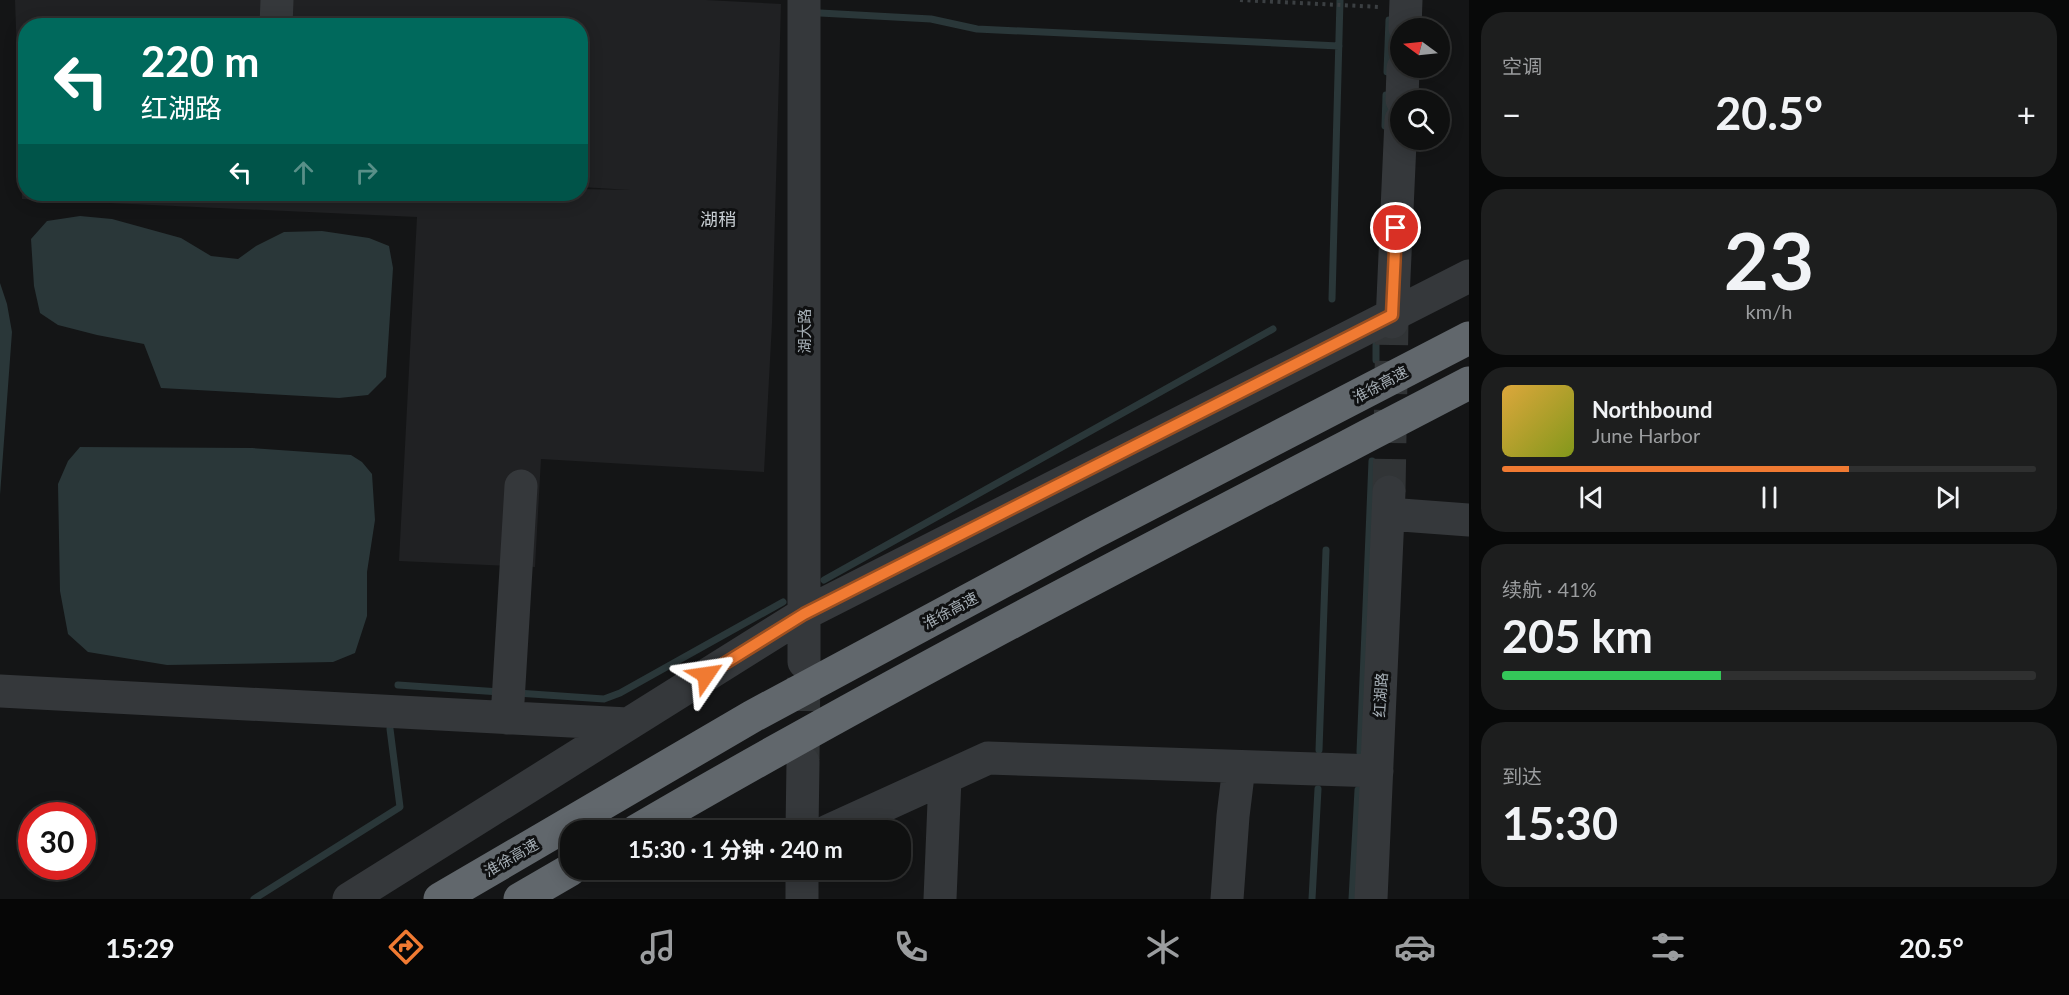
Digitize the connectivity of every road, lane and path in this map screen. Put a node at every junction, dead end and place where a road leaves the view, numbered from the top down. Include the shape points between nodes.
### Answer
1 (277, 0) edge
2 (804, 0) edge
3 (1240, 0) edge
4 (1392, 3) edge
5 (276, 18) edge
6 (1400, 18) edge
7 (1400, 150) edge
8 (1469, 276) edge
9 (1392, 319) junction
10 (1469, 338) edge
11 (1469, 383) edge
12 (520, 486) dead end
13 (1469, 520) edge
14 (804, 614) junction
15 (804, 662) tunnel mouth
16 (0, 691) edge
17 (507, 718) junction
18 (628, 724) junction
19 (803, 762) tunnel mouth
20 (1239, 767) junction
21 (1377, 771) junction
22 (945, 778) junction
23 (655, 820) edge
24 (802, 820) edge
25 (852, 820) edge
26 (560, 876) edge
27 (802, 880) edge
28 (349, 899) edge
29 (440, 899) edge
30 (520, 899) edge
31 (802, 899) edge
32 (940, 899) edge
33 (1227, 899) edge
34 (1371, 899) edge

1 - 5 street
2 - 14 street, 湖大路
3 - 4 path
4 - 6 street
7 - 9 street
8 - 9 street
9 - 14 street
10 - 29 highway, 淮徐高速 via 753,716
11 - 23 highway via 1112,569 773,751
12 - 17 street
13 - 21 street, 红湖路 via 1389,503
14 - 15 street, 湖大路
14 - 18 street
16 - 17 street
17 - 18 street
18 - 28 street
19 - 24 street
20 - 21 street
20 - 22 street via 988,758
20 - 33 street
21 - 34 street, 红湖路
22 - 25 street
22 - 32 street
26 - 30 highway
27 - 31 street

